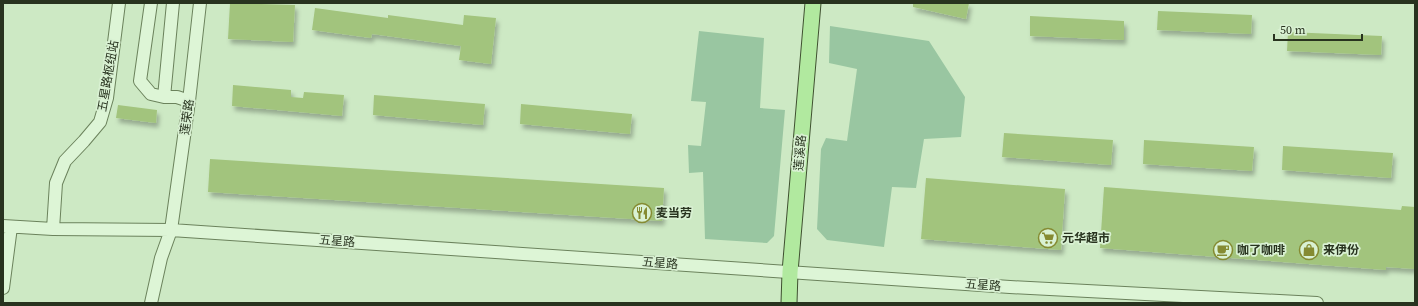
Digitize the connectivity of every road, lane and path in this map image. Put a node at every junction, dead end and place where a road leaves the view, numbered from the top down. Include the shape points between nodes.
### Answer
1 (120, 3) edge
2 (151, 3) edge
3 (173, 3) edge
4 (200, 3) edge
5 (813, 3) edge
6 (164, 97) junction
7 (189, 101) junction
8 (7, 226) edge
9 (53, 229) junction
10 (171, 230) junction
11 (790, 272) junction
12 (3, 288) edge
13 (1203, 300) edge
14 (151, 303) edge
15 (789, 303) edge
16 (1316, 303) edge

1 - 9 street, 五星路枢纽站 via 107,98 100,122 65,161 56,183
2 - 6 street via 140,81 151,94
3 - 6 street
4 - 7 street, 莲荣路
5 - 11 main road, 莲溪路
6 - 7 street
7 - 10 street, 莲荣路
8 - 9 street, 五星路
8 - 12 street
9 - 10 street, 五星路
10 - 11 street, 五星路
10 - 14 street, 莲荣路 via 161,258
11 - 13 street, 五星路
11 - 15 main road, 莲溪路
13 - 16 street, 五星路

